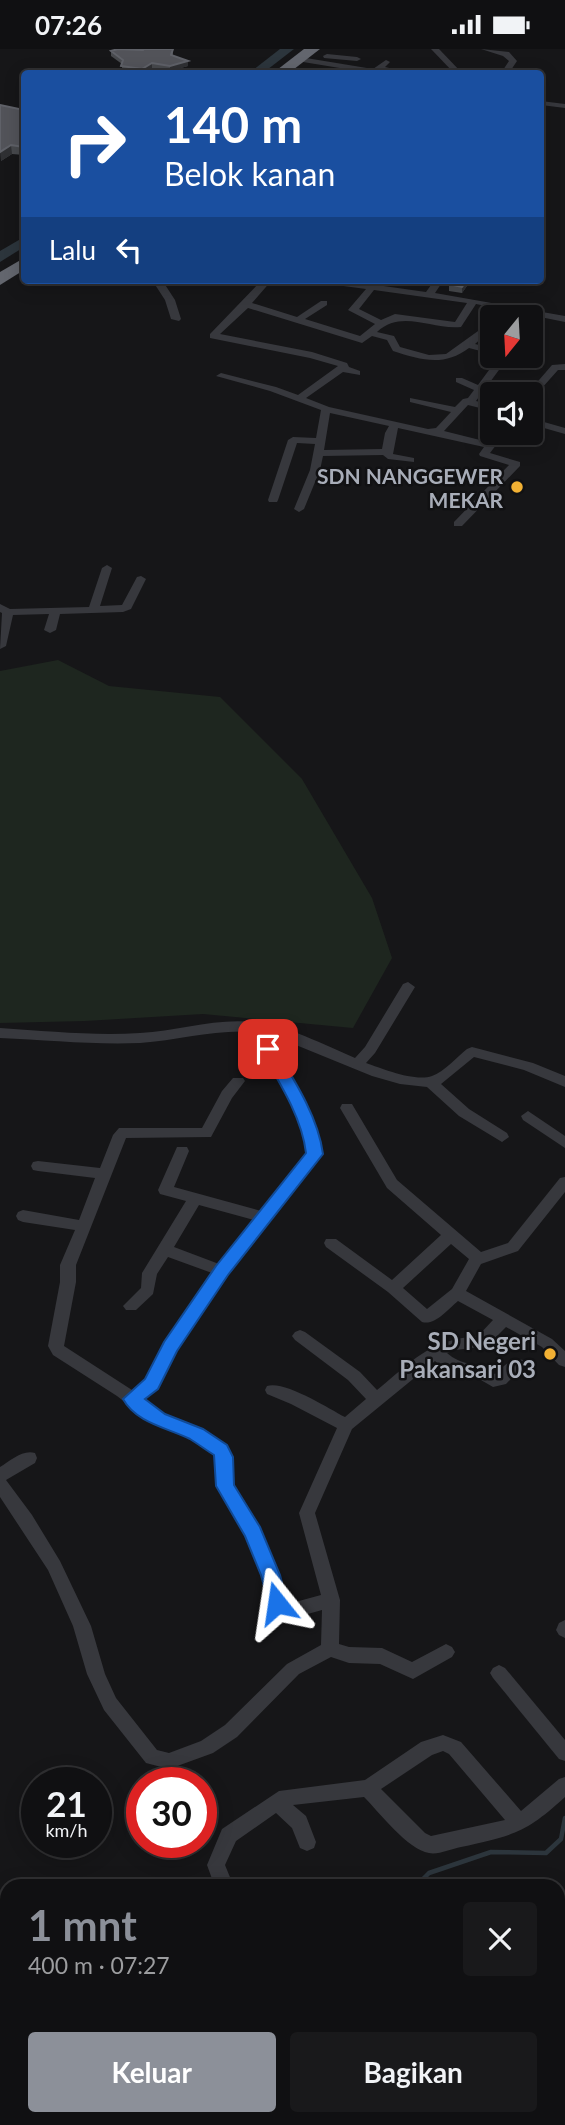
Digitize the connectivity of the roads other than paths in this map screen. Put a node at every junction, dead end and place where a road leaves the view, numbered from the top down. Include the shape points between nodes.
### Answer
1 (485, 49) edge
2 (358, 53) edge
3 (438, 54) edge
4 (426, 56) dead end
5 (386, 61) dead end
6 (304, 64) edge
7 (379, 69) joint
8 (357, 70) edge
9 (386, 70) edge
10 (455, 70) edge
11 (507, 70) edge
12 (544, 103) edge
13 (565, 106) edge
14 (21, 265) edge
15 (21, 273) edge
16 (0, 281) edge
17 (160, 284) edge
18 (264, 284) edge
19 (350, 284) edge
20 (436, 284) edge
21 (372, 287) junction
22 (0, 289) edge
23 (429, 295) junction
24 (473, 302) junction
25 (324, 303) dead end
26 (246, 304) junction
27 (488, 305) edge
28 (543, 315) edge
29 (176, 319) dead end
30 (565, 319) edge
31 (298, 320) junction
32 (381, 323) junction
33 (478, 323) edge
34 (370, 333) junction
35 (468, 345) junction
36 (480, 348) edge
37 (345, 366) junction
38 (565, 367) edge
39 (494, 368) edge
40 (356, 373) dead end
41 (221, 376) dead end
42 (459, 380) dead end
43 (542, 382) edge
44 (478, 388) junction
45 (299, 399) junction
46 (413, 400) dead end
47 (471, 401) junction
48 (480, 404) edge
49 (326, 409) junction
50 (457, 410) junction
51 (395, 424) junction
52 (545, 425) edge
53 (565, 431) edge
54 (436, 432) junction
55 (321, 441) junction
56 (480, 443) edge
57 (489, 445) edge
58 (387, 452) junction
59 (319, 453) junction
60 (410, 460) dead end
61 (273, 500) dead end
62 (299, 509) dead end
63 (458, 524) dead end
64 (107, 568) dead end
65 (141, 579) dead end
66 (94, 608) junction
67 (4, 610) edge
68 (55, 611) junction
69 (50, 630) dead end
70 (0, 646) edge
71 (408, 987) dead end
72 (0, 1033) edge
73 (268, 1049) dead end
74 (358, 1063) junction
75 (562, 1076) edge
76 (238, 1081) dead end
77 (431, 1082) junction
78 (347, 1108) dead end
79 (528, 1116) dead end
80 (502, 1137) dead end
81 (565, 1143) edge
82 (183, 1151) dead end
83 (38, 1166) dead end
84 (104, 1174) junction
85 (565, 1182) edge
86 (196, 1198) junction
87 (23, 1216) dead end
88 (263, 1217) junction
89 (84, 1226) junction
90 (451, 1235) junction
91 (331, 1243) dead end
92 (164, 1249) junction
93 (479, 1259) junction
94 (222, 1271) junction
95 (393, 1288) junction
96 (457, 1293) junction
97 (131, 1307) dead end
98 (504, 1319) junction
99 (300, 1336) dead end
100 (435, 1352) junction
101 (565, 1361) edge
102 (517, 1364) dead end
103 (272, 1390) dead end
104 (132, 1399) junction
105 (376, 1400) junction
106 (346, 1425) junction
107 (29, 1458) dead end
108 (0, 1475) edge
109 (0, 1484) edge
110 (331, 1600) junction
111 (330, 1649) junction
112 (446, 1652) dead end
113 (499, 1674) dead end
114 (565, 1753) edge
115 (565, 1785) edge
116 (368, 1788) junction
117 (277, 1802) junction
118 (519, 1823) junction
119 (307, 1842) dead end
120 (222, 1879) edge

1 - 11 street via 506,54 513,61
2 - 6 street
3 - 4 street
3 - 10 street
5 - 7 street
6 - 8 street
7 - 9 street
12 - 13 street
14 - 16 highway
15 - 22 highway
17 - 29 street
18 - 26 street
19 - 21 street
20 - 23 street
21 - 23 street
21 - 32 street via 353,310
23 - 24 street
24 - 27 street
24 - 33 street
25 - 31 street
26 - 31 street
26 - 37 street via 212,336
28 - 30 street
31 - 34 street via 362,339
32 - 33 street via 401,317 456,325
32 - 34 street
33 - 35 street
34 - 35 street via 391,338 396,348 429,360 452,358
35 - 36 street
37 - 40 street
37 - 45 street
38 - 43 street via 555,367
39 - 44 street
41 - 45 street
42 - 44 street
44 - 47 street
45 - 49 street
46 - 50 street
47 - 48 street
47 - 50 street
49 - 51 street
49 - 55 street
50 - 54 street
51 - 54 street
51 - 58 street
52 - 53 street
54 - 56 street
55 - 59 street
55 - 61 street via 293,440
57 - 63 street via 485,455 516,464
58 - 59 street
58 - 60 street
59 - 62 street
64 - 66 street
65 - 66 street via 127,607
66 - 68 street
67 - 68 street
67 - 70 street
68 - 69 street
71 - 74 street
72 - 74 street via 136,1038 252,1025
73 - 88 street via 315,1149 308,1165
74 - 77 street via 386,1076
75 - 77 street via 472,1052
76 - 84 street via 209,1131 122,1132
77 - 80 street via 443,1097
78 - 90 street via 392,1184
79 - 81 street
82 - 86 street via 165,1190
83 - 84 street
84 - 89 street
85 - 93 street via 513,1247
86 - 88 street
86 - 92 street
87 - 89 street
88 - 94 street
89 - 104 street via 68,1265 56,1346
90 - 93 street
90 - 95 street
91 - 95 street
92 - 94 street
92 - 97 street via 150,1273 148,1290
93 - 96 street
94 - 104 street via 170,1347 151,1384
95 - 96 street via 427,1318
96 - 98 street
98 - 100 street via 482,1342 454,1344
98 - 101 street via 547,1343
99 - 105 street via 354,1376
100 - 102 street via 450,1365 478,1371 493,1381
100 - 105 street
103 - 106 street
104 - 110 street via 159,1419 221,1450 225,1486 253,1533 277,1603 284,1611
105 - 106 street
106 - 110 street via 307,1513
107 - 108 street
109 - 111 street via 54,1566 110,1704 152,1757 169,1761 207,1747 231,1731 293,1669
110 - 111 street
111 - 112 street via 382,1656 413,1671
113 - 114 street
115 - 118 street
116 - 117 street via 293,1794
116 - 118 street via 418,1839 430,1845
116 - 118 street via 427,1748 443,1743 455,1748
117 - 119 street via 299,1822
117 - 120 street via 224,1842 216,1865

